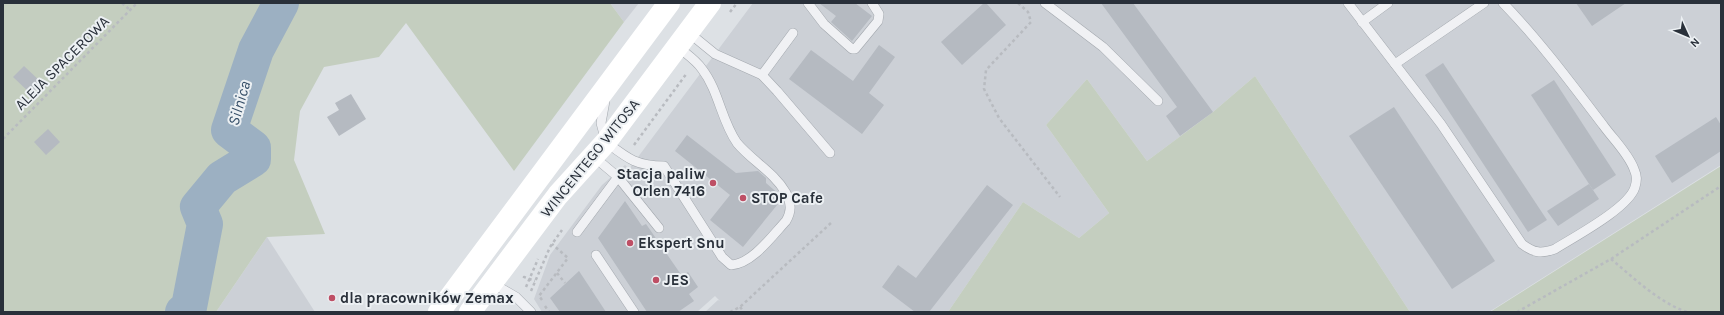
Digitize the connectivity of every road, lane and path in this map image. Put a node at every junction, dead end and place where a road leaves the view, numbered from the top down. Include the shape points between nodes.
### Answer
1 (122, 3) edge
2 (137, 3) edge
3 (670, 3) edge
4 (710, 3) edge
5 (808, 3) edge
6 (872, 3) edge
7 (1018, 3) edge
8 (1045, 3) edge
9 (1348, 3) edge
10 (1388, 3) edge
11 (1484, 3) edge
12 (1503, 3) edge
13 (130, 10) junction
14 (1362, 22) junction
15 (793, 33) dead end
16 (683, 39) junction
17 (1395, 64) junction
18 (762, 76) junction
19 (610, 82) junction
20 (1158, 101) dead end
21 (3, 140) edge
22 (599, 149) junction
23 (830, 153) dead end
24 (618, 177) junction
25 (1721, 186) edge
26 (1060, 197) dead end
27 (832, 222) dead end
28 (659, 228) dead end
29 (577, 232) dead end
30 (552, 244) dead end
31 (596, 255) dead end
32 (1610, 259) junction
33 (557, 273) junction
34 (524, 277) dead end
35 (535, 281) dead end
36 (492, 283) junction
37 (566, 283) dead end
38 (740, 307) junction
39 (1677, 310) edge
40 (439, 312) edge
41 (470, 312) edge
42 (531, 312) edge
43 (550, 312) edge
44 (634, 312) edge
45 (730, 312) edge
46 (744, 312) edge
47 (1517, 312) edge
48 (1687, 312) edge

1 - 13 path
2 - 13 path, ALEJA SPACEROWA
3 - 19 main road, WINCENTEGO WITOSA
4 - 16 main road, WINCENTEGO WITOSA
5 - 6 lane via 834,35 852,49 855,49 878,21 879,14
7 - 26 path via 1028,12 1031,22 986,70 984,89 999,118
8 - 20 lane via 1103,47
9 - 14 lane
10 - 14 lane
11 - 17 lane
12 - 17 lane via 1522,22 1593,112 1634,168 1637,178 1635,189 1628,199 1613,212 1555,249 1544,253 1537,252 1522,244 1441,124
13 - 21 path, ALEJA SPACEROWA
14 - 17 lane
15 - 18 lane
16 - 18 lane
16 - 22 main road, WINCENTEGO WITOSA
16 - 22 lane via 714,90 727,126 738,143 777,180 786,193 791,205 791,214 786,221 750,258 731,265 722,257 664,166 646,166
18 - 23 lane
19 - 22 lane via 602,110
19 - 40 main road, WINCENTEGO WITOSA
22 - 24 lane
22 - 36 main road, WINCENTEGO WITOSA via 558,195
24 - 28 lane
24 - 29 lane
25 - 32 path
27 - 38 path
30 - 33 path via 568,258
31 - 44 lane
32 - 39 path
32 - 47 path
33 - 37 path
33 - 43 path via 539,296
34 - 35 path
36 - 41 main road, WINCENTEGO WITOSA
36 - 42 lane via 516,297
38 - 45 path
38 - 46 path
39 - 48 path

